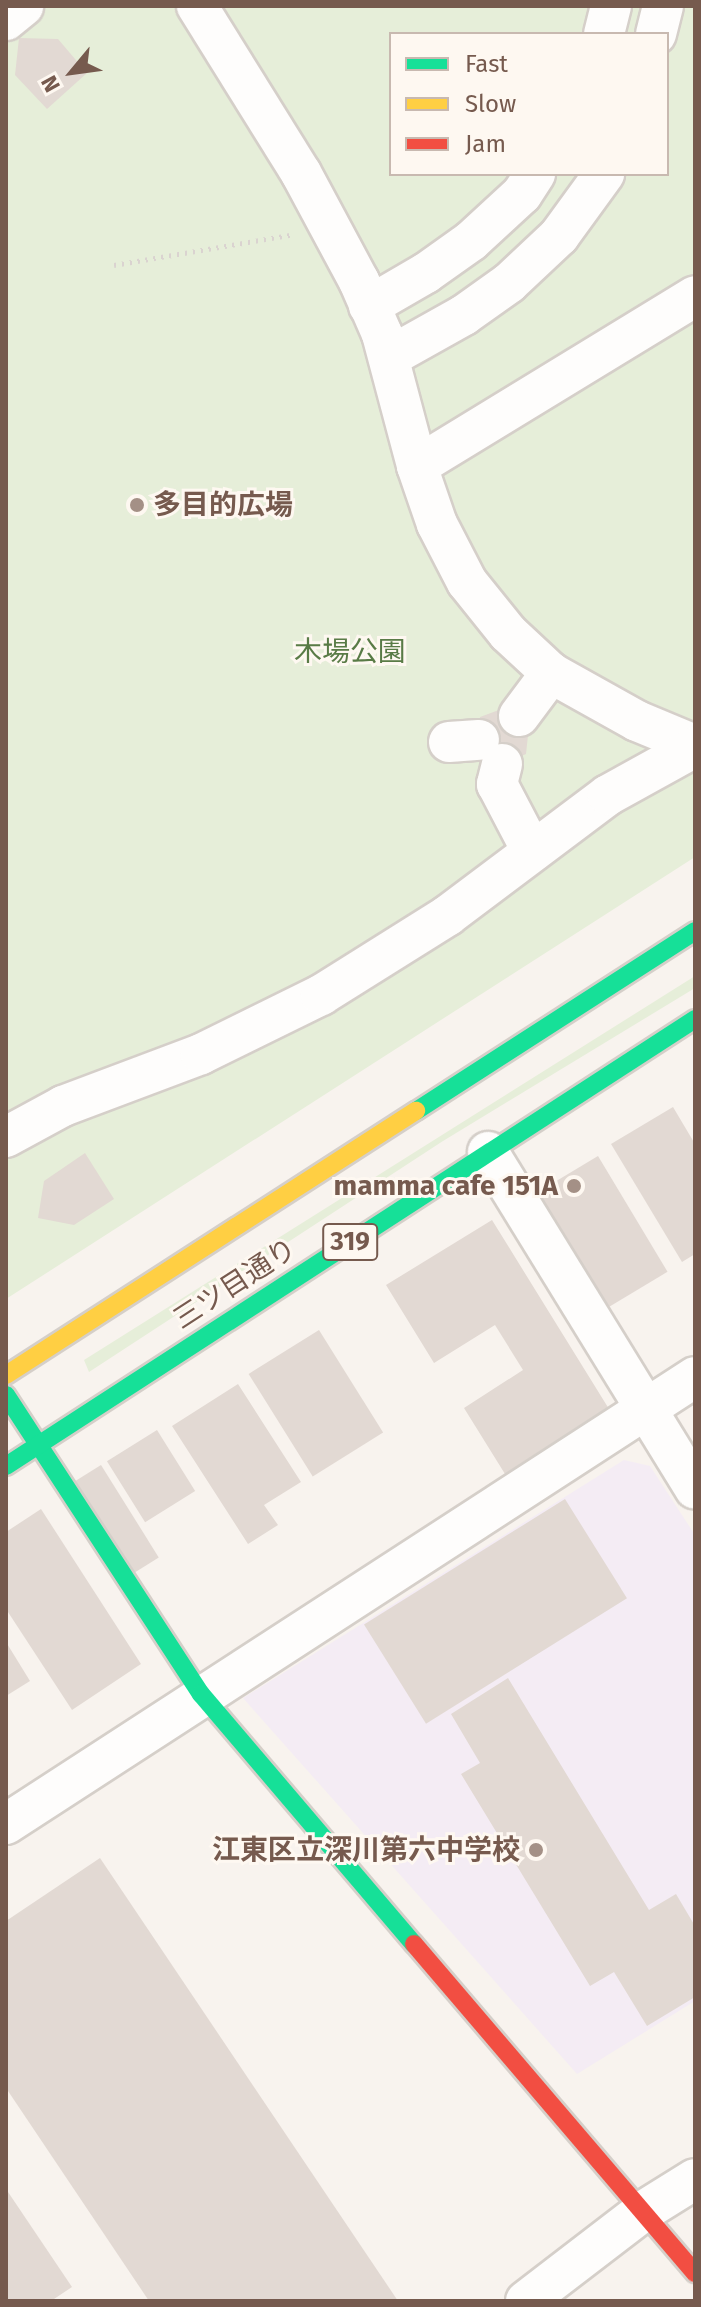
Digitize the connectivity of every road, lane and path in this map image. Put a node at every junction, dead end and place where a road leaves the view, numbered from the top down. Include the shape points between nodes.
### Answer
1 (23, 6) edge
2 (197, 6) edge
3 (611, 6) edge
4 (663, 6) edge
5 (6, 20) edge
6 (604, 32) edge
7 (656, 32) edge
8 (534, 176) edge
9 (585, 181) edge
10 (332, 228) junction
11 (114, 265) dead end
12 (695, 296) edge
13 (369, 306) junction
14 (389, 357) junction
15 (417, 466) junction
16 (551, 673) junction
17 (519, 716) dead end
18 (695, 746) edge
19 (477, 749) dead end
20 (532, 851) junction
21 (695, 931) edge
22 (695, 1019) edge
23 (6, 1137) edge
24 (488, 1152) junction
25 (6, 1375) edge
26 (695, 1377) edge
27 (6, 1395) edge
28 (645, 1409) junction
29 (40, 1444) junction
30 (6, 1466) edge
31 (695, 1489) edge
32 (201, 1694) junction
33 (6, 1824) edge
34 (695, 2179) edge
35 (642, 2212) junction
36 (695, 2273) edge
37 (526, 2301) edge

1 - 5 street
2 - 10 street
3 - 6 street
4 - 7 street
8 - 13 street via 522,194 471,241
9 - 14 street via 559,236 509,283
10 - 11 path
10 - 13 street
12 - 15 street
13 - 14 street
14 - 15 street
15 - 16 street via 437,524 467,582 508,633
16 - 17 street
16 - 18 street
18 - 20 street via 608,795
19 - 20 street
20 - 23 street via 447,916 321,995 201,1054 63,1106
21 - 25 main road, 三ツ目通り / 319
22 - 24 main road, 三ツ目通り / 319
24 - 28 street
24 - 29 main road, 三ツ目通り / 319
26 - 28 street
27 - 29 main road
28 - 31 street
28 - 32 street
29 - 30 main road, 三ツ目通り / 319
29 - 32 main road
32 - 33 street
32 - 35 main road
34 - 35 street
35 - 36 main road
35 - 37 street

